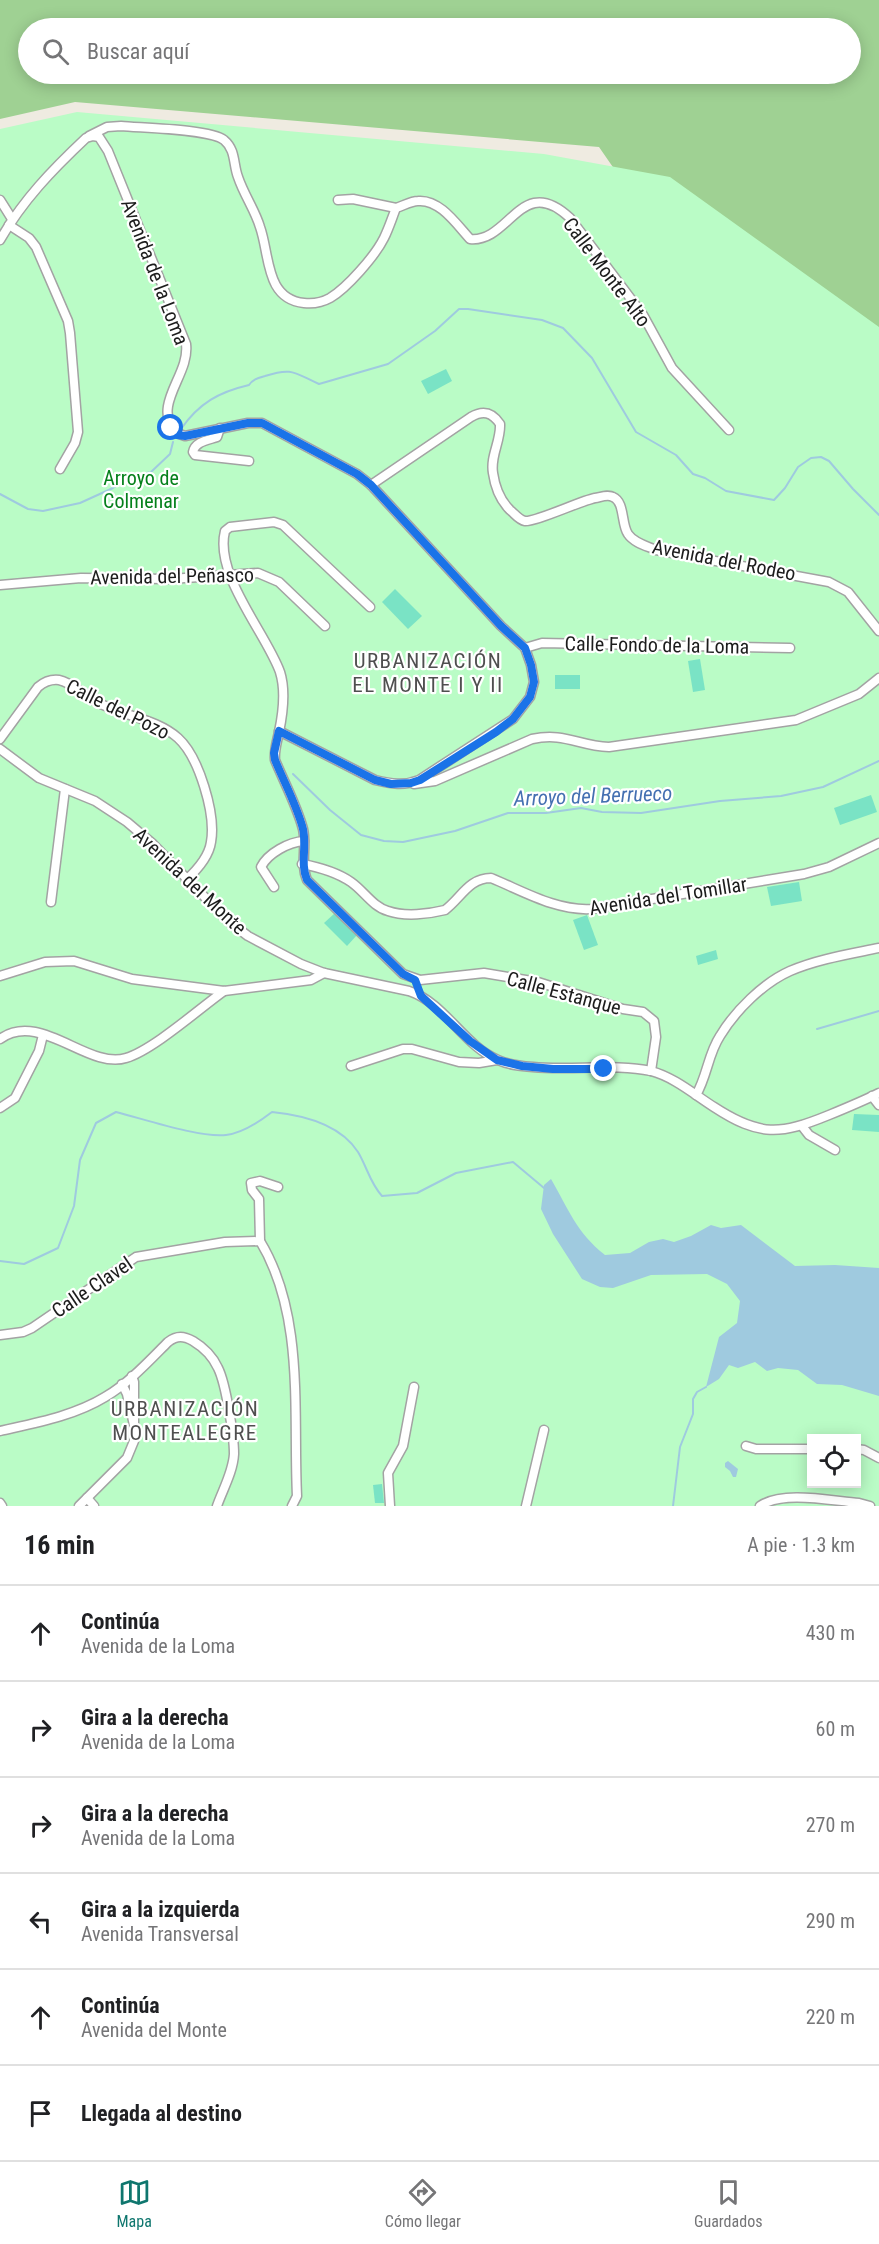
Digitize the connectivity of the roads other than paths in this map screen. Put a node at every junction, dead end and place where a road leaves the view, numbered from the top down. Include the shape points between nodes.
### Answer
1 (104, 128) junction
2 (86, 138) junction
3 (101, 139) junction
4 (0, 200) edge
5 (338, 200) dead end
6 (396, 208) junction
7 (10, 222) junction
8 (0, 240) edge
9 (220, 428) junction
10 (729, 430) dead end
11 (249, 461) dead end
12 (60, 469) dead end
13 (371, 485) junction
14 (231, 574) junction
15 (0, 585) edge
16 (370, 607) dead end
17 (325, 626) dead end
18 (879, 631) edge
19 (525, 648) junction
20 (790, 648) dead end
21 (879, 678) edge
22 (279, 731) junction
23 (0, 739) edge
24 (0, 749) edge
25 (432, 772) junction
26 (444, 777) junction
27 (411, 783) junction
28 (65, 789) junction
29 (304, 841) junction
30 (879, 843) edge
31 (302, 864) junction
32 (186, 880) junction
33 (274, 887) dead end
34 (51, 902) dead end
35 (879, 948) edge
36 (324, 973) junction
37 (0, 975) edge
38 (410, 982) junction
39 (224, 991) junction
40 (43, 1035) junction
41 (0, 1039) edge
42 (484, 1053) junction
43 (497, 1060) junction
44 (479, 1063) junction
45 (351, 1066) dead end
46 (651, 1071) junction
47 (696, 1095) junction
48 (876, 1095) edge
49 (879, 1105) edge
50 (0, 1108) edge
51 (802, 1126) junction
52 (835, 1150) dead end
53 (278, 1187) dead end
54 (260, 1240) junction
55 (0, 1335) edge
56 (132, 1376) junction
57 (122, 1384) junction
58 (414, 1387) dead end
59 (134, 1425) junction
60 (544, 1430) dead end
61 (0, 1431) edge
62 (746, 1446) dead end
63 (807, 1449) edge
64 (861, 1450) edge
65 (879, 1458) edge
66 (87, 1498) junction
67 (824, 1503) edge
68 (79, 1506) edge
69 (94, 1506) edge
70 (217, 1506) edge
71 (292, 1506) edge
72 (390, 1506) edge
73 (526, 1506) edge
74 (760, 1506) edge
75 (870, 1506) edge

1 - 2 street
1 - 3 street
1 - 6 street via 207,134 225,141 260,227 271,279 288,299 299,303 325,301 336,294 376,251
2 - 3 street via 93,135
2 - 7 street via 24,202
3 - 9 street, Avenida de la Loma via 186,344 186,360 167,405 171,428 177,435 185,436
4 - 7 street
5 - 6 street, Calle Monte Alto via 353,199
6 - 10 street, Calle Monte Alto via 428,201 440,207 470,239 480,240 533,203 559,208 643,315 672,368
7 - 8 street
7 - 12 street via 36,246 68,321 78,432
9 - 11 street, Avenida de la Loma via 217,437 194,447 195,455
9 - 13 street, Avenida de la Loma via 262,423
13 - 18 street, Avenida del Rodeo via 471,417 489,413 500,424 501,432 492,460 495,481 504,504 518,518 534,520 580,501 615,497 628,534 635,541 656,550 829,582 848,592
13 - 19 street, Avenida de la Loma
14 - 15 street, Avenida del Peñasco via 170,579 81,578
14 - 16 street via 224,544 226,529 274,522 283,525
14 - 17 street, Avenida del Peñasco via 258,573 279,582
14 - 22 street via 279,671 284,692
19 - 20 street, Calle Fondo de la Loma via 542,643
19 - 25 street via 534,682 523,708 496,732
21 - 26 street via 859,694 796,720 609,747 547,736
22 - 27 street via 375,780
22 - 29 street via 275,760
23 - 32 street, Calle del Pozo via 38,687 54,680 96,702 169,731 181,740 203,784 211,818 207,854
24 - 28 street, Avenida del Monte via 39,778
25 - 26 street via 438,778
25 - 27 street
26 - 27 street
28 - 32 street, Avenida del Monte via 95,801 127,822
28 - 34 street
29 - 31 street
29 - 33 street via 277,851 263,862 262,872
30 - 31 street, Avenida del Tomillar via 804,874 591,909 565,908 491,878 481,878 445,910 396,913 376,905 342,877
31 - 38 street via 307,880
32 - 36 street, Avenida del Monte via 248,936
35 - 47 street via 808,964 788,972 761,991 719,1036
36 - 38 street, Avenida del Monte via 392,987
36 - 39 street via 311,980
37 - 39 street via 45,962 74,962 132,979
38 - 42 street, Avenida del Monte
38 - 46 street, Calle Estanque via 484,973 538,982 643,1012 654,1022
39 - 40 street via 147,1048 127,1058 101,1058
40 - 41 street via 21,1032
40 - 50 street via 15,1098
42 - 43 street, Avenida del Monte
42 - 44 street
43 - 44 street
43 - 46 street, Avenida del Monte via 553,1069
44 - 45 street via 403,1049
46 - 47 street, Avenida del Monte
47 - 51 street, Avenida del Monte via 757,1128 777,1131
48 - 49 street
48 - 51 street, Avenida del Monte
51 - 52 street via 809,1135
53 - 54 street via 260,1181 251,1183 259,1199
54 - 55 street, Calle Clavel via 136,1257 32,1328
54 - 71 street via 272,1264 294,1350 297,1496
56 - 57 street
56 - 59 street
56 - 70 street via 178,1336 200,1346 219,1369 234,1454
57 - 59 street
57 - 61 street via 105,1397 61,1416
58 - 72 street via 403,1446 388,1473
59 - 66 street via 134,1441 127,1458
60 - 73 street
62 - 63 street
64 - 65 street
66 - 68 street
66 - 69 street
67 - 74 street via 777,1498
67 - 75 street

